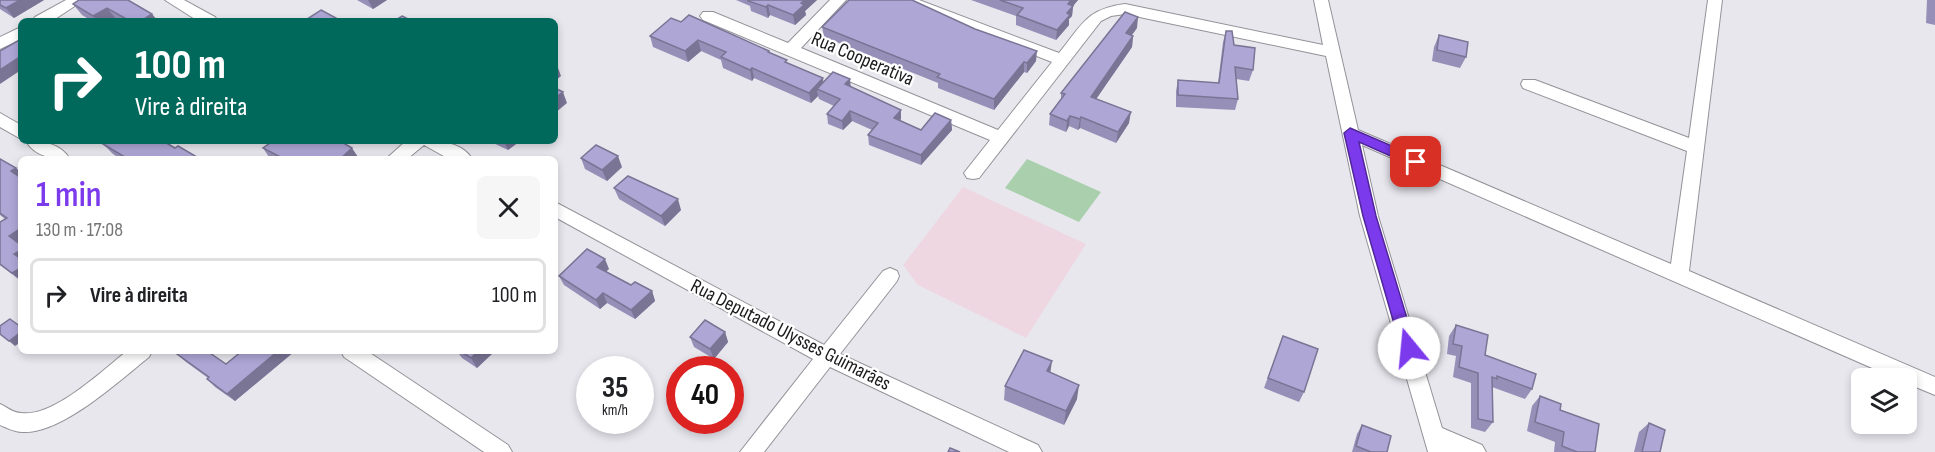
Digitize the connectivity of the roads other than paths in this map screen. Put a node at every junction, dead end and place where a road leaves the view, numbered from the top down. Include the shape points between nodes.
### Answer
1 (77, 0) edge
2 (172, 0) edge
3 (839, 0) edge
4 (904, 0) edge
5 (1321, 0) edge
6 (1715, 0) edge
7 (708, 16) dead end
8 (45, 18) edge
9 (205, 18) edge
10 (18, 34) edge
11 (0, 44) edge
12 (790, 50) junction
13 (1332, 52) junction
14 (1062, 60) junction
15 (1529, 84) dead end
16 (0, 119) edge
17 (18, 131) edge
18 (1350, 133) junction
19 (1001, 138) junction
20 (38, 144) edge
21 (414, 144) edge
22 (436, 144) edge
23 (1695, 147) junction
24 (56, 156) edge
25 (399, 156) edge
26 (458, 156) edge
27 (973, 173) dead end
28 (558, 211) edge
29 (890, 276) dead end
30 (1679, 277) junction
31 (138, 354) edge
32 (355, 354) edge
33 (827, 357) junction
34 (1935, 386) edge
35 (0, 413) edge
36 (1437, 444) edge
37 (501, 452) edge
38 (751, 452) edge
39 (1031, 452) edge
40 (1475, 452) edge

1 - 8 street
2 - 9 street
3 - 12 street
4 - 14 street
5 - 13 street
6 - 23 street
7 - 12 street, Rua Cooperativa
10 - 11 street
12 - 19 street, Rua Cooperativa
13 - 14 street via 1125,9 1096,16
13 - 18 street
14 - 19 street
15 - 23 street
16 - 17 street
18 - 30 street
18 - 36 street via 1369,216
19 - 27 street
20 - 24 street
21 - 25 street
22 - 26 street
23 - 30 street
28 - 33 street, Rua Deputado Ulysses Guimarães
29 - 33 street
30 - 34 street
31 - 35 street via 60,412 24,423 8,420
32 - 37 street
33 - 38 street
33 - 39 street, Rua Deputado Ulysses Guimarães
36 - 40 street

